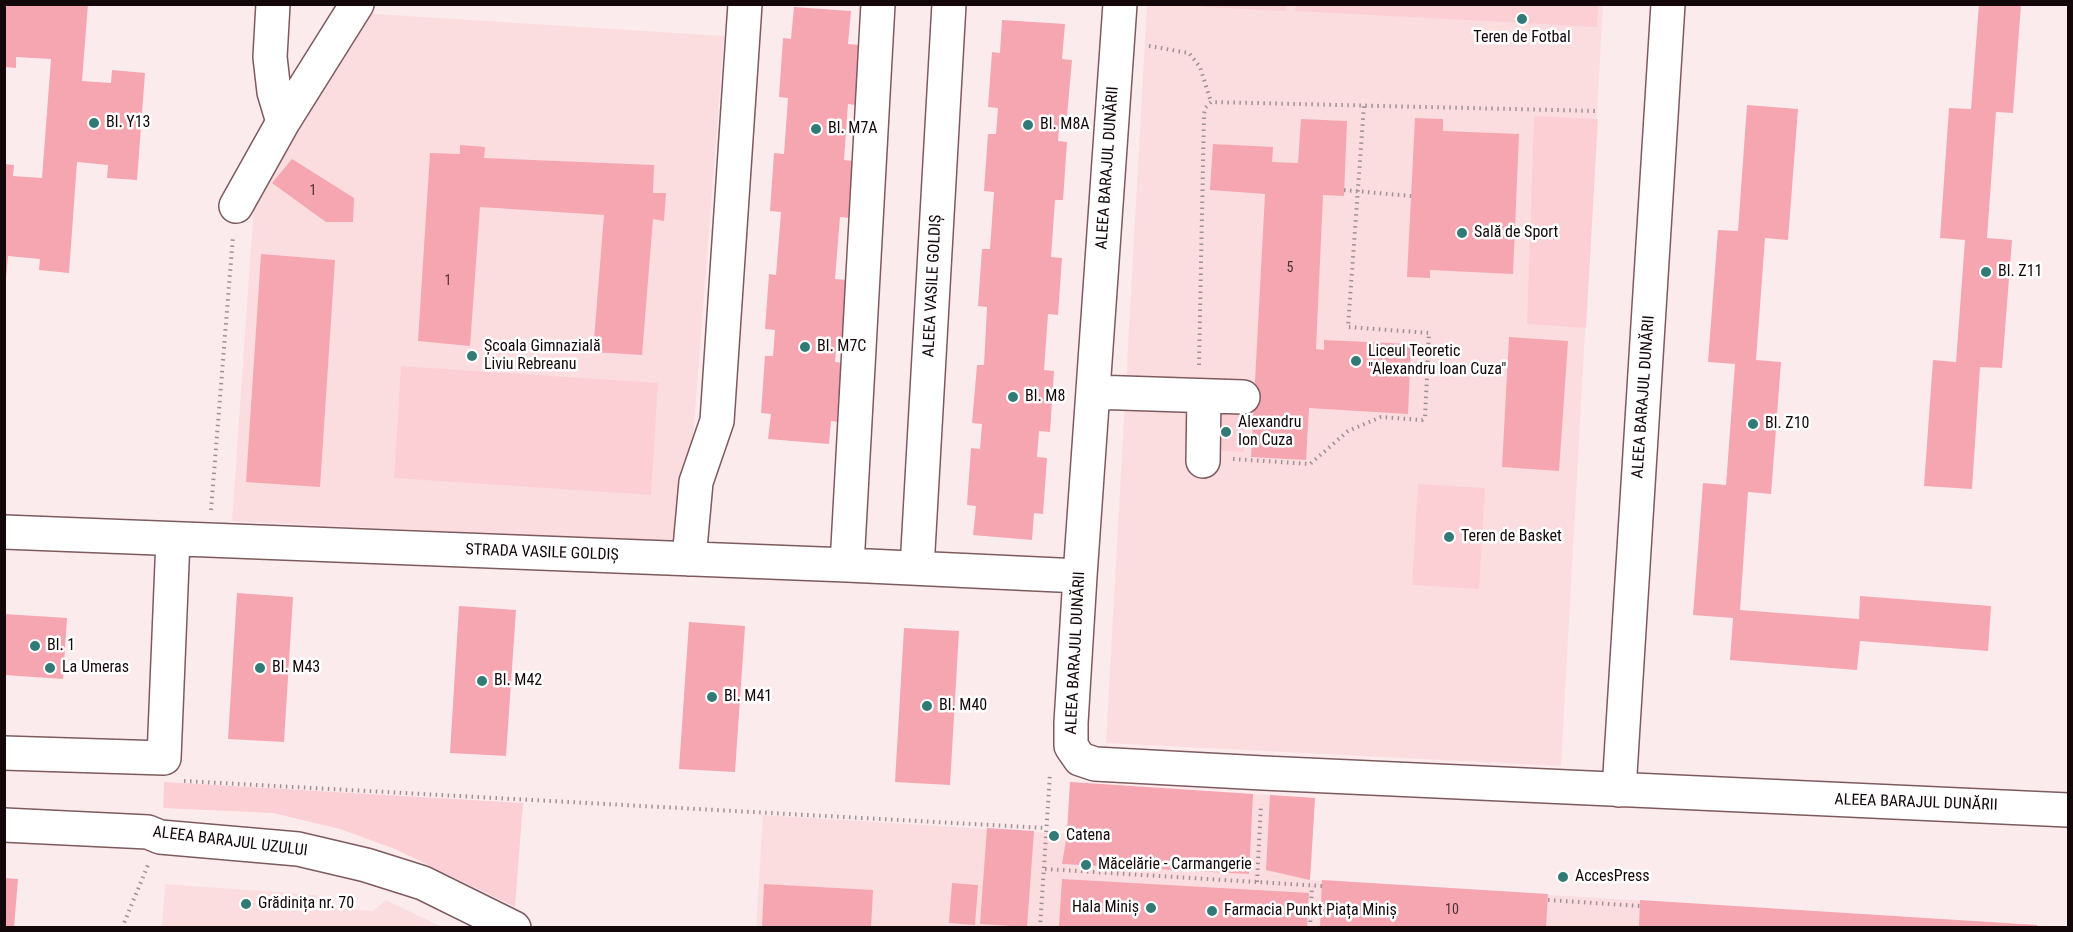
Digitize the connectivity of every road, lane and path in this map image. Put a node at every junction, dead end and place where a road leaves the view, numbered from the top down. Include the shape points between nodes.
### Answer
1 (273, 4) edge
2 (357, 4) edge
3 (745, 4) edge
4 (878, 4) edge
5 (949, 4) edge
6 (1120, 4) edge
7 (1668, 4) edge
8 (1145, 46) dead end
9 (1211, 102) junction
10 (1364, 105) junction
11 (1598, 111) dead end
12 (283, 122) junction
13 (1344, 190) dead end
14 (1358, 191) junction
15 (1411, 196) dead end
16 (236, 206) joint
17 (1093, 392) junction
18 (1201, 396) junction
19 (1243, 398) dead end
20 (1203, 459) joint
21 (4, 532) edge
22 (173, 539) junction
23 (209, 541) junction
24 (689, 559) junction
25 (847, 565) junction
26 (917, 568) junction
27 (1080, 576) junction
28 (1071, 746) junction
29 (4, 753) edge
30 (164, 758) junction
31 (1263, 773) junction
32 (1619, 790) junction
33 (2068, 810) edge
34 (4, 825) edge
35 (1046, 828) junction
36 (159, 837) junction
37 (1045, 869) junction
38 (1257, 882) junction
39 (1312, 886) junction
40 (1322, 886) dead end
41 (1548, 900) dead end
42 (1640, 906) dead end
43 (122, 927) edge
44 (514, 927) edge
45 (1040, 927) edge
46 (1310, 927) edge

1 - 12 street via 270,57
2 - 12 street
3 - 24 street via 717,421 696,482
4 - 25 street
5 - 26 street, ALEEA VASILE GOLDIȘ
6 - 17 street, ALEEA BARAJUL DUNĂRII
7 - 32 street, ALEEA BARAJUL DUNĂRII
8 - 9 path via 1189,54 1200,68
9 - 10 path
9 - 18 path via 1204,114
10 - 11 path
10 - 14 path
12 - 16 street
13 - 14 path
14 - 15 path
14 - 20 path via 1348,327 1429,333 1425,418 1381,417 1348,431 1310,464
16 - 23 path
17 - 18 street
17 - 27 street, ALEEA BARAJUL DUNĂRII
18 - 19 street
18 - 20 street
21 - 22 street, STRADA VASILE GOLDIȘ
22 - 23 street, STRADA VASILE GOLDIȘ
22 - 30 street
23 - 24 street, STRADA VASILE GOLDIȘ
24 - 25 street, STRADA VASILE GOLDIȘ
25 - 26 street, STRADA VASILE GOLDIȘ
26 - 27 street, STRADA VASILE GOLDIȘ
27 - 28 street, ALEEA BARAJUL DUNĂRII
28 - 31 street, ALEEA BARAJUL DUNĂRII via 1080,759 1095,764
28 - 35 path via 1051,768
29 - 30 street
30 - 35 path via 162,780
31 - 32 street, ALEEA BARAJUL DUNĂRII
31 - 38 path
32 - 33 street, ALEEA BARAJUL DUNĂRII
34 - 36 street, ALEEA BARAJUL UZULUI via 148,832
35 - 37 path
36 - 43 path
36 - 44 street, ALEEA BARAJUL UZULUI via 298,849 366,865 423,883
37 - 38 path
37 - 45 path
38 - 39 path
39 - 40 path
39 - 46 path
41 - 42 path

